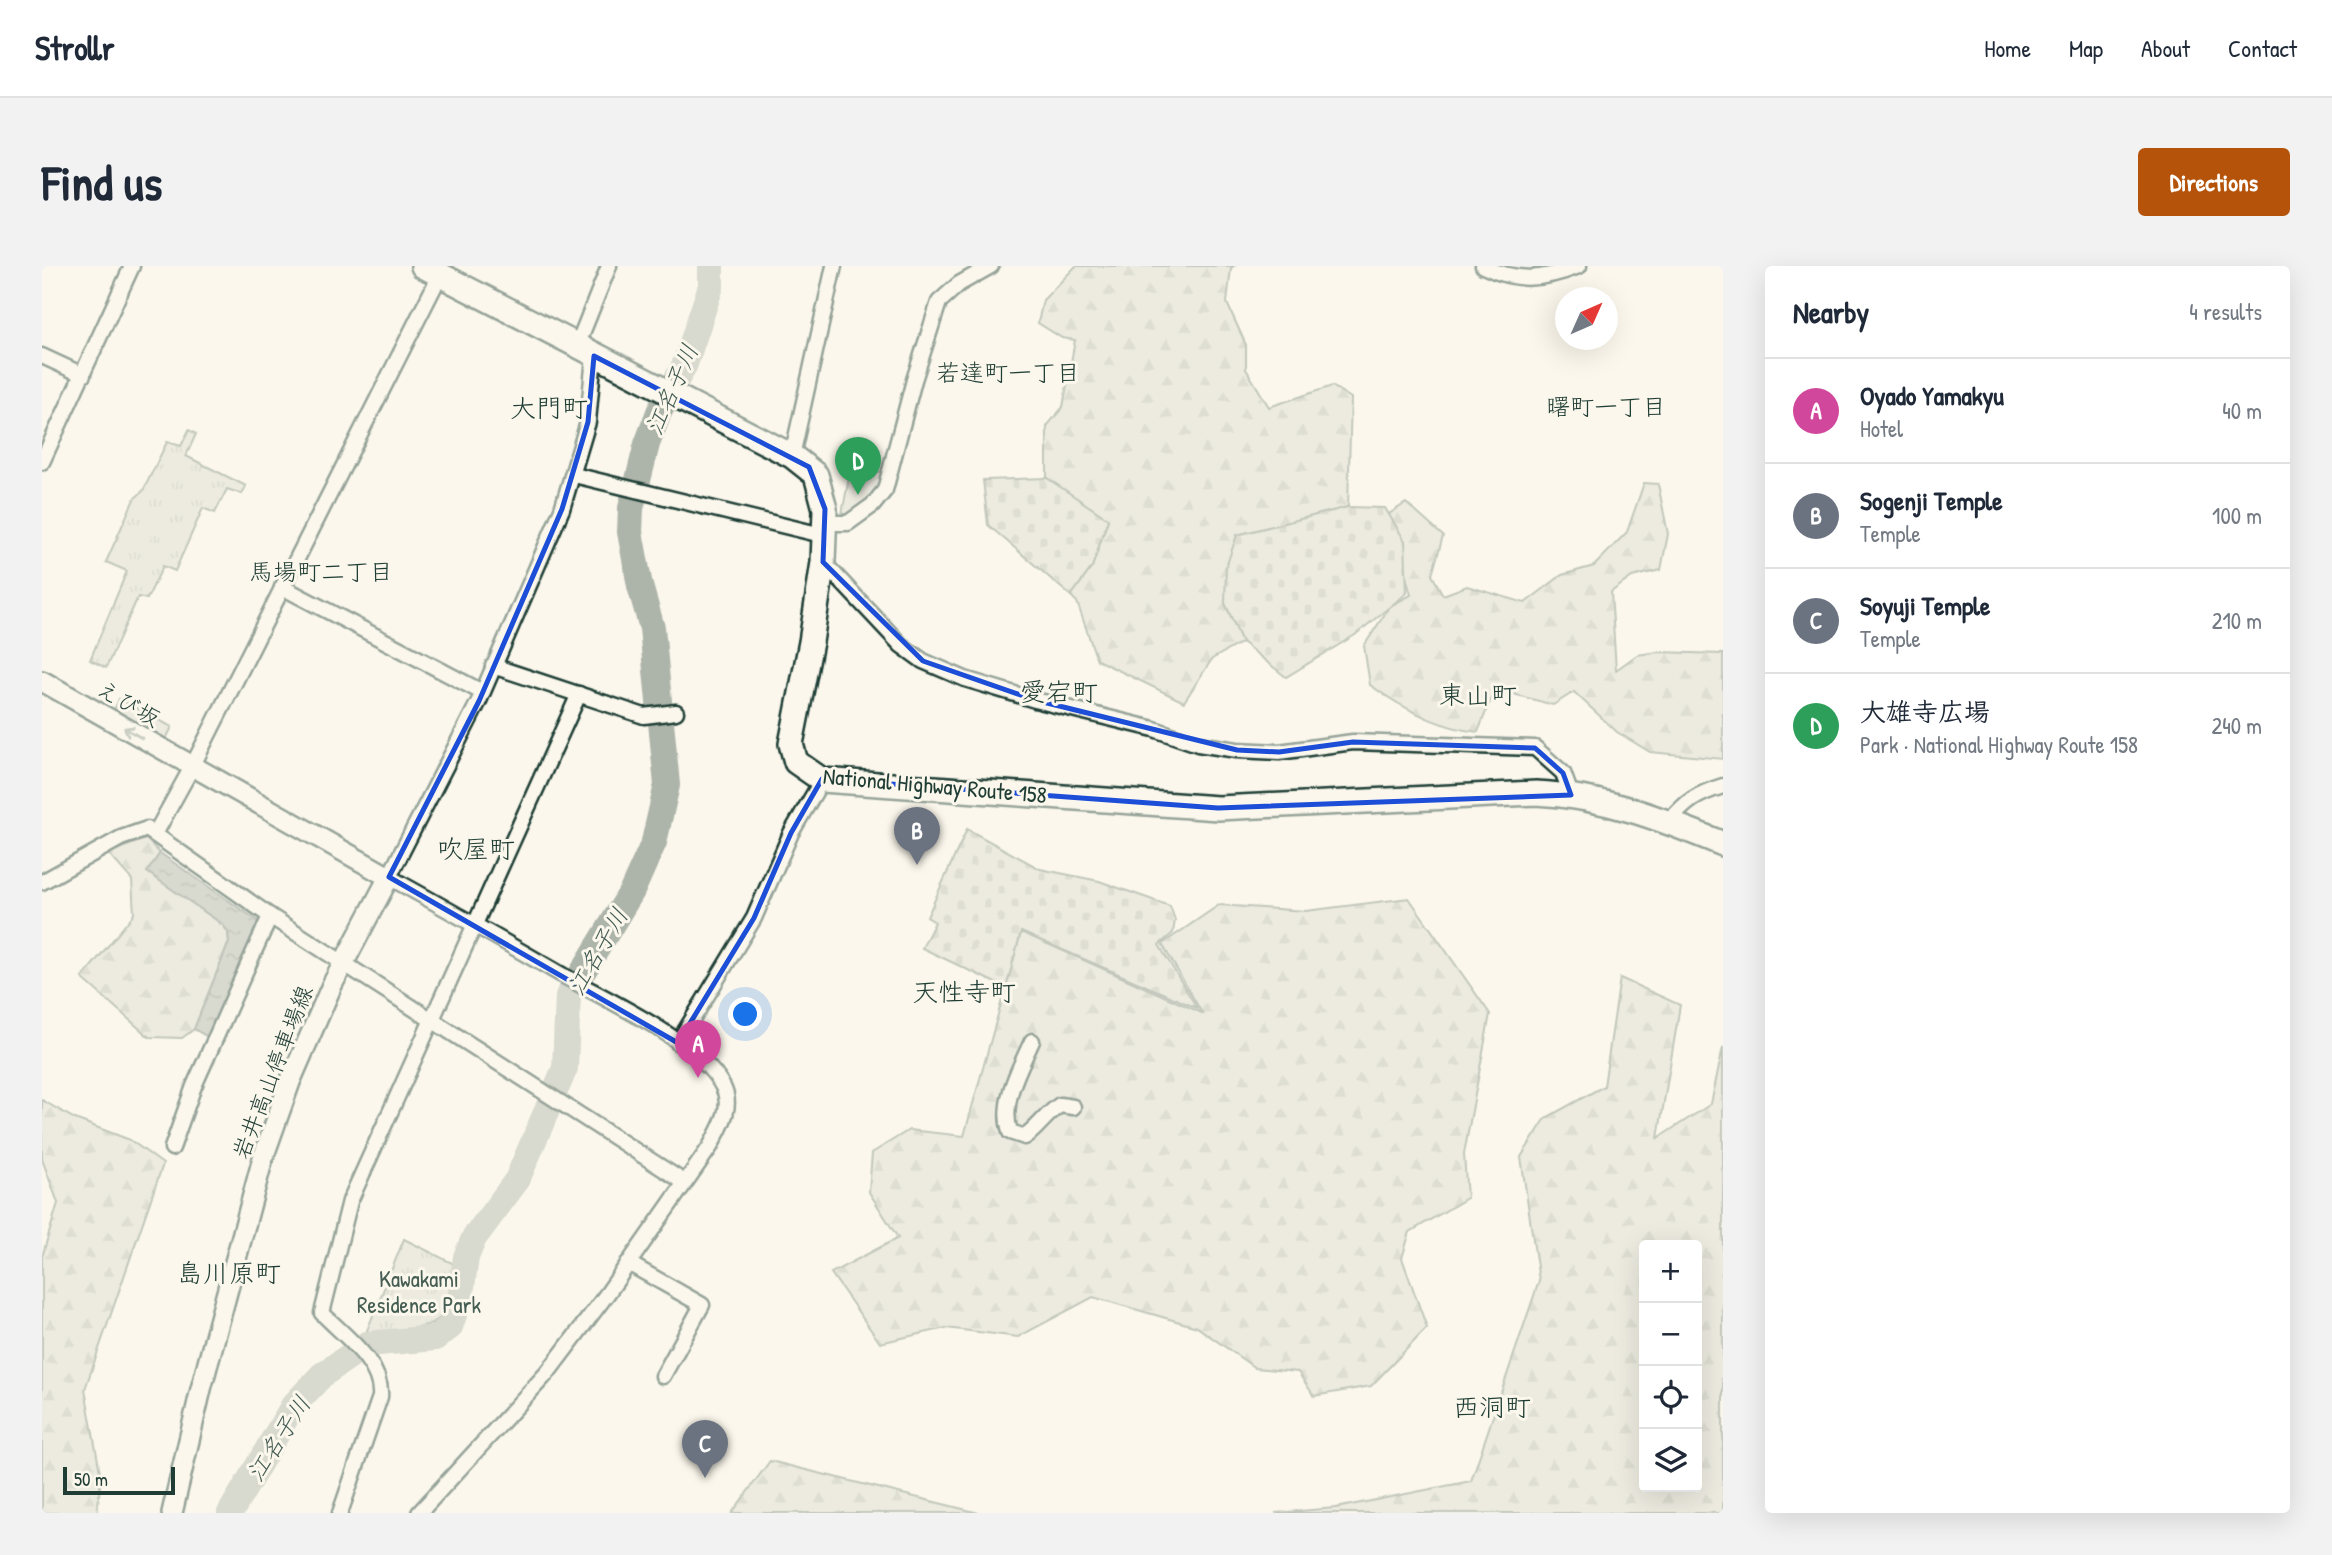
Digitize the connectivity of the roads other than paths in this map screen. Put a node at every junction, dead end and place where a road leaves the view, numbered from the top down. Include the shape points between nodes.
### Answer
1 (132, 266) edge
2 (609, 266) edge
3 (834, 266) edge
4 (991, 266) edge
5 (1483, 266) edge
6 (1579, 266) edge
7 (431, 270) edge
8 (585, 351) junction
9 (42, 356) edge
10 (83, 375) junction
11 (792, 456) junction
12 (42, 462) edge
13 (574, 475) junction
14 (826, 529) junction
15 (823, 562) junction
16 (282, 587) junction
17 (493, 666) junction
18 (42, 681) edge
19 (480, 691) junction
20 (579, 694) junction
21 (671, 713) dead end
22 (192, 767) junction
23 (822, 780) junction
24 (1723, 786) edge
25 (1571, 794) junction
26 (1669, 822) junction
27 (155, 834) junction
28 (1723, 844) edge
29 (389, 877) junction
30 (42, 882) edge
31 (270, 916) junction
32 (475, 925) junction
33 (343, 963) junction
34 (433, 1019) junction
35 (1032, 1041) dead end
36 (678, 1043) junction
37 (1073, 1107) dead end
38 (172, 1148) dead end
39 (684, 1182) junction
40 (628, 1263) junction
41 (663, 1376) dead end
42 (172, 1513) edge
43 (340, 1513) edge
44 (419, 1513) edge

1 - 10 street
2 - 8 street
3 - 11 street
4 - 14 street via 939,302 885,490 848,523
5 - 6 street via 1506,277 1521,278 1548,276
7 - 8 highway, National Highway Route 158
7 - 16 street
8 - 11 highway, National Highway Route 158
8 - 13 street via 589,422
9 - 10 street
10 - 12 street
11 - 14 highway, National Highway Route 158 via 816,475
13 - 14 street
13 - 17 street
14 - 15 highway, National Highway Route 158
15 - 23 highway, National Highway Route 158 via 791,744 796,762
15 - 25 street via 901,645 923,661 1000,690 1198,744 1237,750 1279,752 1353,742 1535,748 1563,773
16 - 19 street
16 - 22 street
17 - 19 street
17 - 20 street
22 -> 18 main road, えび坂
19 - 29 street
20 - 21 street via 650,716
20 - 32 street
22 - 27 street
22 - 29 main road
23 - 25 highway, National Highway Route 158 via 1218,808
23 - 36 street via 790,833 754,918
24 - 26 street via 1687,800
25 - 26 highway, National Highway Route 158
26 - 28 highway, National Highway Route 158
27 - 30 street via 141,830
27 - 31 street
29 - 32 street
29 - 33 main road, 岩井高山停車場線
31 - 33 street
31 - 38 street via 194,1086
32 - 34 street
32 - 36 street via 657,1026
33 - 34 street
33 - 42 main road, 岩井高山停車場線 via 263,1158
34 - 39 street
34 - 43 street via 350,1201 322,1313 366,1359 381,1382 380,1397
35 - 37 street via 1013,1082 1006,1119 1010,1132 1025,1137 1060,1105
36 - 39 street via 711,1070 727,1101 726,1117
39 - 40 street
40 - 41 street via 702,1305
40 - 44 street via 548,1372

